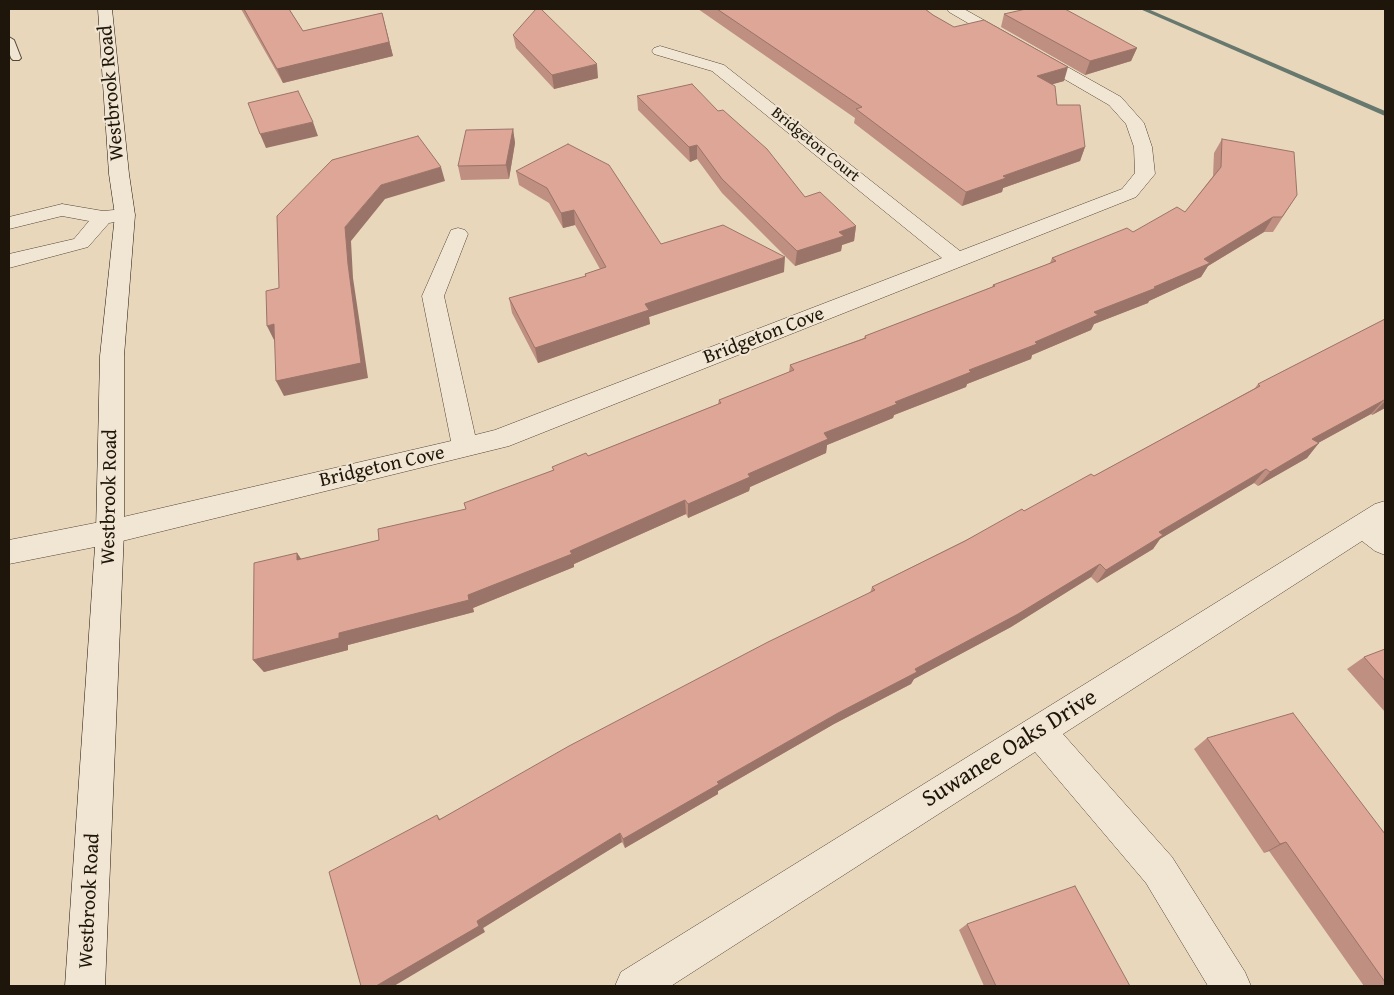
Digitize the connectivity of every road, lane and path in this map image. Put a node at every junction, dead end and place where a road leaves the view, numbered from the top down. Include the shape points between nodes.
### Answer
1 (105, 9) edge
2 (954, 9) edge
3 (9, 40) edge
4 (660, 51) dead end
5 (16, 58) dead end
6 (114, 216) junction
7 (9, 223) edge
8 (458, 234) dead end
9 (958, 260) junction
10 (9, 261) edge
11 (465, 447) junction
12 (1378, 527) edge
13 (110, 532) junction
14 (9, 552) edge
15 (1039, 731) junction
16 (84, 986) edge
17 (636, 986) edge
18 (1232, 986) edge

1 - 6 street, Westbrook Road via 119,174
2 - 9 street, Bridgeton Cove via 1114,101 1135,123 1143,147 1145,174 1129,193
3 - 5 lane
4 - 9 street, Bridgeton Court via 718,68
6 - 7 street via 62,210
6 - 10 street via 82,243
6 - 13 street, Westbrook Road
8 - 11 street via 433,296
9 - 11 street, Bridgeton Cove via 500,439
11 - 13 street, Bridgeton Cove
12 - 15 street, Suwanee Oaks Drive
13 - 14 street, Bridgeton Cove
13 - 16 street, Westbrook Road
15 - 17 street, Suwanee Oaks Drive
15 - 18 street via 1159,870

